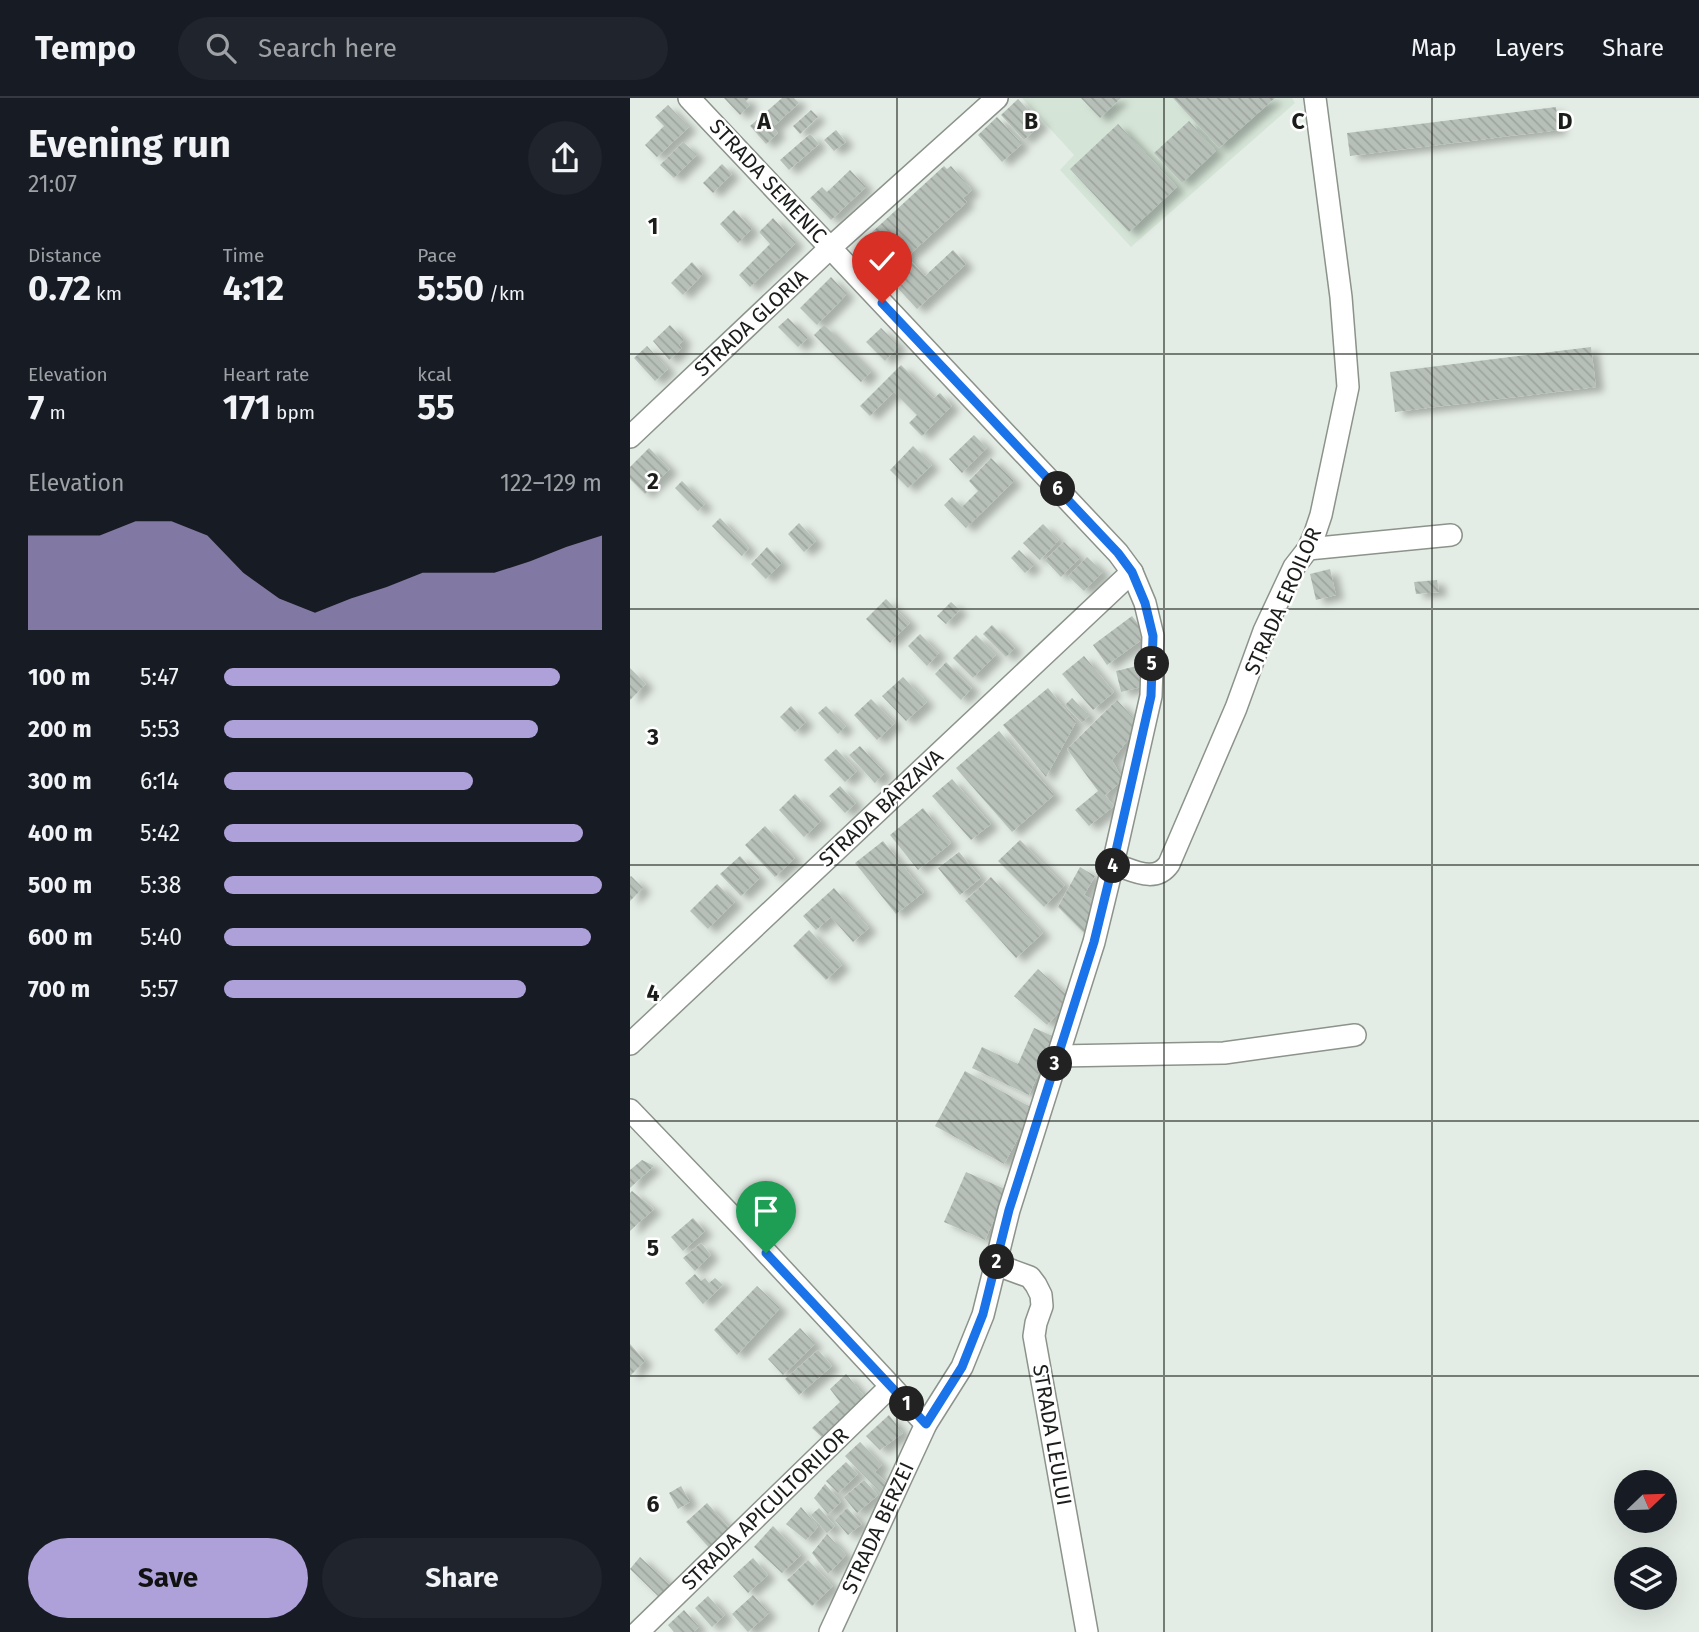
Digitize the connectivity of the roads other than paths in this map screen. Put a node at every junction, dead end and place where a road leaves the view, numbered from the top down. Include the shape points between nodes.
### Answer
1 (689, 98) edge
2 (997, 98) edge
3 (1315, 98) edge
4 (830, 248) junction
5 (630, 436) edge
6 (1451, 535) dead end
7 (1308, 549) junction
8 (1132, 572) junction
9 (1113, 864) junction
10 (1355, 1035) dead end
11 (630, 1044) edge
12 (1058, 1056) junction
13 (630, 1110) edge
14 (997, 1265) junction
15 (891, 1386) junction
16 (926, 1424) junction
17 (638, 1632) edge
18 (830, 1632) edge
19 (1087, 1632) edge

1 - 4 street, STRADA SEMENIC
2 - 4 street, STRADA GLORIA
3 - 7 street, STRADA EROILOR via 1348,387 1321,515
4 - 5 street, STRADA GLORIA
4 - 8 street, STRADA SEMENIC
6 - 7 street
7 - 9 street, STRADA EROILOR via 1294,567 1264,631 1169,864 1164,872 1150,876
8 - 9 street via 1153,636 1151,696
8 - 11 street, STRADA BÂRZAVA
9 - 12 street
10 - 12 street via 1224,1052
12 - 14 street via 1009,1210
13 - 15 street
14 - 16 street via 962,1367
14 - 19 street, STRADA LEULUI via 1030,1277 1041,1295 1034,1336
15 - 16 street
15 - 17 street, STRADA APICULTORILOR
16 - 18 street, STRADA BERZEI

